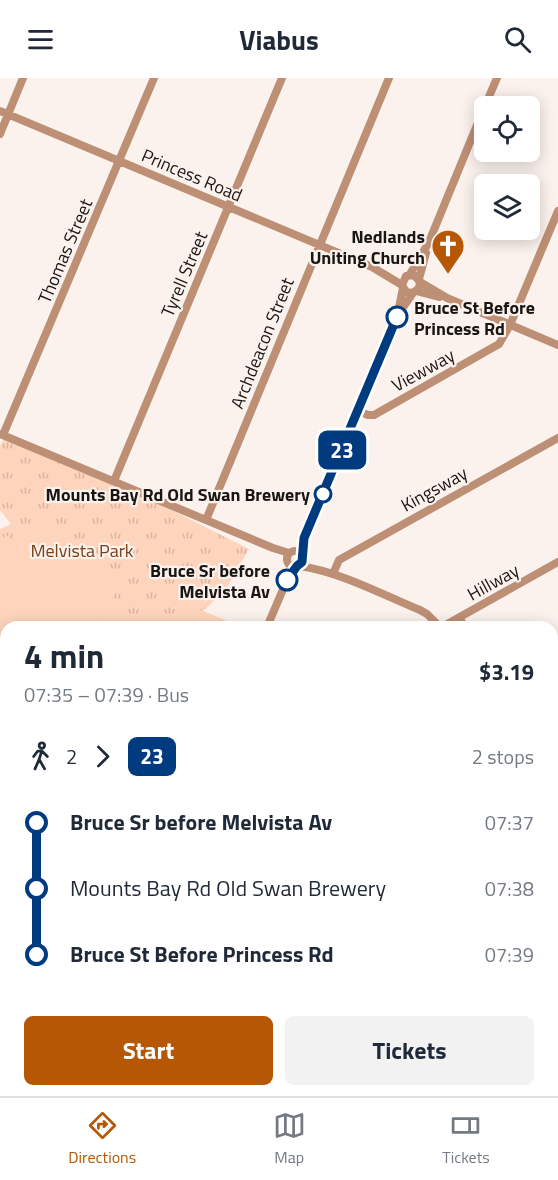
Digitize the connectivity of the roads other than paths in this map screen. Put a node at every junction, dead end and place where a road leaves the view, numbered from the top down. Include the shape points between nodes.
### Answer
1 (23, 78) edge
2 (153, 78) edge
3 (282, 78) edge
4 (389, 78) edge
5 (497, 78) edge
6 (490, 96) edge
7 (4, 113) edge
8 (0, 134) edge
9 (474, 134) edge
10 (119, 161) junction
11 (228, 207) junction
12 (558, 211) edge
13 (429, 242) junction
14 (319, 245) junction
15 (372, 267) junction
16 (408, 275) junction
17 (420, 281) junction
18 (402, 287) junction
19 (415, 292) junction
20 (447, 298) junction
21 (397, 316) junction
22 (510, 325) junction
23 (558, 345) edge
24 (358, 411) junction
25 (1, 435) edge
26 (558, 438) edge
27 (114, 481) junction
28 (206, 520) junction
29 (295, 559) junction
30 (558, 562) edge
31 (333, 574) junction
32 (459, 618) junction
33 (270, 621) edge
34 (435, 621) edge
35 (453, 621) edge
36 (461, 621) edge

1 - 7 street
2 - 10 street, Thomas Street
3 - 11 street, Tyrell Street
4 - 14 street, Archdeacon Street
5 - 6 street
7 - 8 street
7 - 10 street, Princess Road
9 - 13 street
10 - 11 street, Princess Road
10 - 25 street, Thomas Street
11 - 14 street, Princess Road
11 - 27 street, Tyrell Street
12 - 22 street, Viewway
13 - 16 street
13 - 17 street
14 - 15 street, Princess Road
14 - 28 street, Archdeacon Street
15 - 16 street, Princess Road
15 - 18 street, Princess Road
16 - 17 street
16 - 18 street
17 - 19 street
17 - 20 street
18 - 19 street via 406,292
18 - 21 street
19 - 20 street
19 - 21 street
20 - 22 street
21 - 24 street
22 - 23 street
22 - 24 street, Viewway via 499,344 374,415
24 - 29 street
25 - 27 street
26 - 31 street, Kingsway via 339,560
27 - 28 street
28 - 29 street
29 - 31 street
29 - 33 street
30 - 32 street, Hillway
31 - 34 street via 427,614
32 - 35 street, Hillway
32 - 36 street

